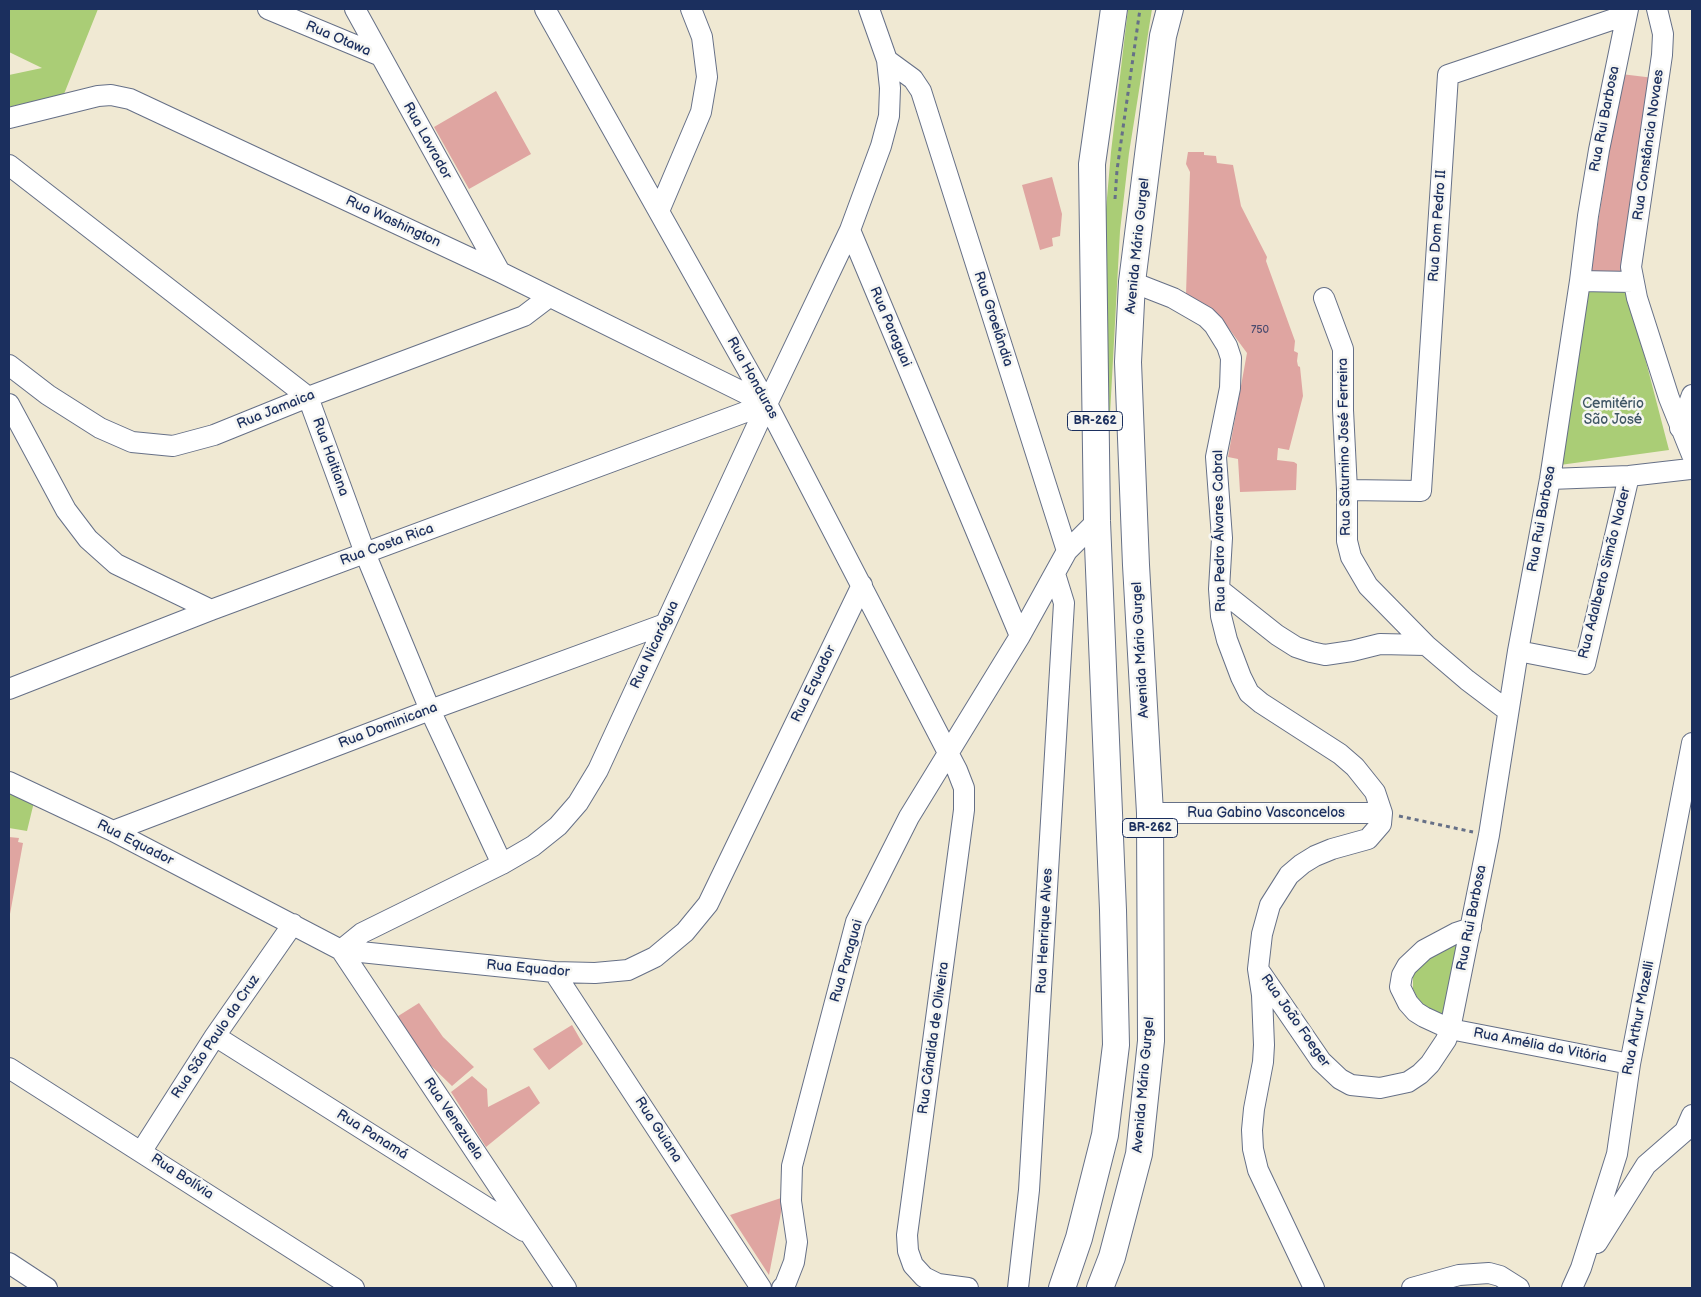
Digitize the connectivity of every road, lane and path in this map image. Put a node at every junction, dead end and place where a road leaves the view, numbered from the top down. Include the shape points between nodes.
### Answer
1 (268, 9) edge
2 (355, 9) edge
3 (545, 9) edge
4 (691, 9) edge
5 (869, 9) edge
6 (1114, 9) edge
7 (1170, 9) edge
8 (1657, 9) edge
9 (1627, 12) edge
10 (380, 56) junction
11 (887, 60) junction
12 (9, 118) edge
13 (9, 165) edge
14 (659, 211) junction
15 (850, 230) junction
16 (500, 272) junction
17 (1580, 281) junction
18 (1132, 282) junction
19 (1633, 282) junction
20 (549, 297) junction
21 (1324, 298) dead end
22 (9, 366) edge
23 (1692, 395) edge
24 (308, 397) junction
25 (9, 404) edge
26 (766, 404) junction
27 (1680, 428) junction
28 (1692, 467) edge
29 (1629, 476) junction
30 (1550, 480) junction
31 (1346, 490) junction
32 (1096, 521) junction
33 (1067, 551) junction
34 (365, 553) junction
35 (1055, 574) junction
36 (862, 585) junction
37 (1219, 589) junction
38 (211, 610) junction
39 (664, 624) junction
40 (1020, 636) junction
41 (1426, 645) junction
42 (1518, 651) junction
43 (9, 689) edge
44 (430, 710) junction
45 (1508, 711) junction
46 (1692, 743) edge
47 (948, 752) junction
48 (9, 782) edge
49 (1150, 813) junction
50 (1388, 814) junction
51 (112, 831) junction
52 (1478, 833) dead end
53 (502, 864) junction
54 (293, 924) junction
55 (1471, 928) junction
56 (341, 950) junction
57 (1258, 969) junction
58 (554, 972) junction
59 (1450, 1029) junction
60 (215, 1036) junction
61 (1630, 1064) junction
62 (9, 1068) edge
63 (1690, 1128) edge
64 (142, 1152) junction
65 (1617, 1154) junction
66 (1646, 1165) junction
67 (530, 1234) junction
68 (1112, 1258) junction
69 (9, 1263) edge
70 (1582, 1268) junction
71 (9, 1282) edge
72 (42, 1285) edge
73 (354, 1288) edge
74 (566, 1288) edge
75 (761, 1288) edge
76 (782, 1288) edge
77 (968, 1288) edge
78 (1018, 1288) edge
79 (1062, 1288) edge
80 (1100, 1288) edge
81 (1116, 1288) edge
82 (1314, 1288) edge
83 (1412, 1288) edge
84 (1519, 1288) edge
85 (1572, 1288) edge

1 - 10 street, Rua Otawa
2 - 10 street, Rua Lavrador
3 - 14 street, Rua Honduras
4 - 14 street via 702,37 706,86 701,112
5 - 11 street
6 - 32 main road, BR-262 via 1092,164
7 - 18 main road, Avenida Mário Gurgel / BR-262
8 - 19 street, Rua Constância Novaes via 1662,55 1631,267
9 - 17 street, Rua Rui Barbosa via 1596,169
9 - 31 street, Rua Dom Pedro II via 1448,75 1421,491
10 - 16 street, Rua Lavrador
11 - 15 street via 889,116
11 - 33 street, Rua Groelândia via 913,79 921,91
12 - 16 street, Rua Washington via 87,97 120,96
13 - 24 street
14 - 26 street, Rua Honduras
15 - 26 street, Rua Nicarágua
15 - 40 street, Rua Paraguai
16 - 20 street, Rua Washington
17 - 19 street
17 - 30 street, Rua Rui Barbosa
18 - 37 street, Rua Pedro Álvares Cabral via 1173,298 1206,317 1227,346 1230,388 1216,457 1222,538
18 - 49 main road, Avenida Mário Gurgel / BR-262 via 1129,382
19 - 27 street, Rua Constância Novaes
20 - 24 street, Rua Jamaica via 524,316
20 - 26 street, Rua Washington
21 - 31 street, Rua Saturnino José Ferreira via 1343,349
22 - 24 street, Rua Jamaica via 100,428 132,442 173,446 214,435
23 - 27 street
24 - 34 street, Rua Haitiana
25 - 38 street via 66,510 88,539 116,564
26 - 34 street, Rua Costa Rica
26 - 36 street, Rua Honduras
26 - 39 street, Rua Nicarágua
27 - 28 street, Rua Constância Novaes
28 - 29 street
29 - 30 street
29 - 42 street, Rua Adalberto Simão Nader via 1584,664
30 - 42 street, Rua Rui Barbosa
31 - 41 street, Rua Saturnino José Ferreira via 1347,541 1358,571 1368,586
32 - 33 street
32 - 79 main road, BR-262 via 1116,1045 1105,1135 1079,1238
33 - 35 street, Rua Paraguai
34 - 38 street, Rua Costa Rica
34 - 44 street, Rua Haitiana
35 - 40 street, Rua Paraguai
35 - 78 street, Rua Henrique Alves via 1064,603 1029,1190
36 - 47 street, Rua Honduras
36 - 58 street, Rua Equador via 708,904 685,932 656,957 628,970
37 - 41 street via 1277,635 1311,652 1352,651 1380,644
37 - 50 street, Rua Pedro Álvares Cabral via 1227,640 1249,693 1355,767
38 - 43 street, Rua Costa Rica
39 - 44 street, Rua Dominicana
39 - 53 street, Rua Nicarágua via 598,770 578,803 558,826 533,846
40 - 47 street, Rua Paraguai
41 - 45 street, Rua Saturnino José Ferreira
42 - 45 street, Rua Rui Barbosa
44 - 51 street, Rua Dominicana
44 - 53 street, Rua Haitiana
45 - 55 street, Rua Rui Barbosa
46 - 61 street, Rua Arthur Mazelli
47 - 76 street, Rua Paraguai via 909,818 856,922 792,1166 791,1201 797,1242 794,1262
47 - 77 street, Rua Cândida de Oliveira via 964,788 964,810 907,1235 913,1265 924,1277 938,1284
48 - 51 street, Rua Equador
49 - 50 street, Rua Gabino Vasconcelos
49 - 68 main road, Avenida Mário Gurgel / BR-262 via 1151,1041 1139,1154
50 - 52 path
50 - 57 street via 1368,839 1332,848 1289,875 1270,905 1262,934
51 - 54 street, Rua Equador
53 - 56 street, Rua Nicarágua via 362,933
54 - 56 street, Rua Equador
54 - 60 street, Rua São Paulo da Cruz
55 - 59 street, Rua Rui Barbosa
55 - 59 street, Rua Amélia da Vitória via 1424,950 1402,975 1400,987 1408,1003 1424,1017
56 - 58 street, Rua Equador
56 - 67 street, Rua Venezuela
57 - 59 street, Rua João Foeger via 1321,1061 1340,1080 1351,1085 1380,1088 1408,1082 1430,1064
57 - 82 street via 1264,1045 1254,1109 1253,1149 1258,1170
58 - 75 street, Rua Guiana
59 - 61 street, Rua Amélia da Vitória
60 - 64 street, Rua São Paulo da Cruz
60 - 67 street, Rua Panamá
61 - 65 street, Rua Arthur Mazelli
62 - 64 street, Rua Bolívia
63 - 66 street
64 - 73 street, Rua Bolívia
65 - 66 street via 1629,1167
65 - 70 street, Rua Arthur Mazelli
66 - 70 street
67 - 74 street, Rua Venezuela
68 - 80 main road, Avenida Mário Gurgel / BR-262
68 - 81 street
69 - 72 street
70 - 85 street, Rua Arthur Mazelli
71 - 72 street
83 - 84 street via 1459,1276 1489,1273

